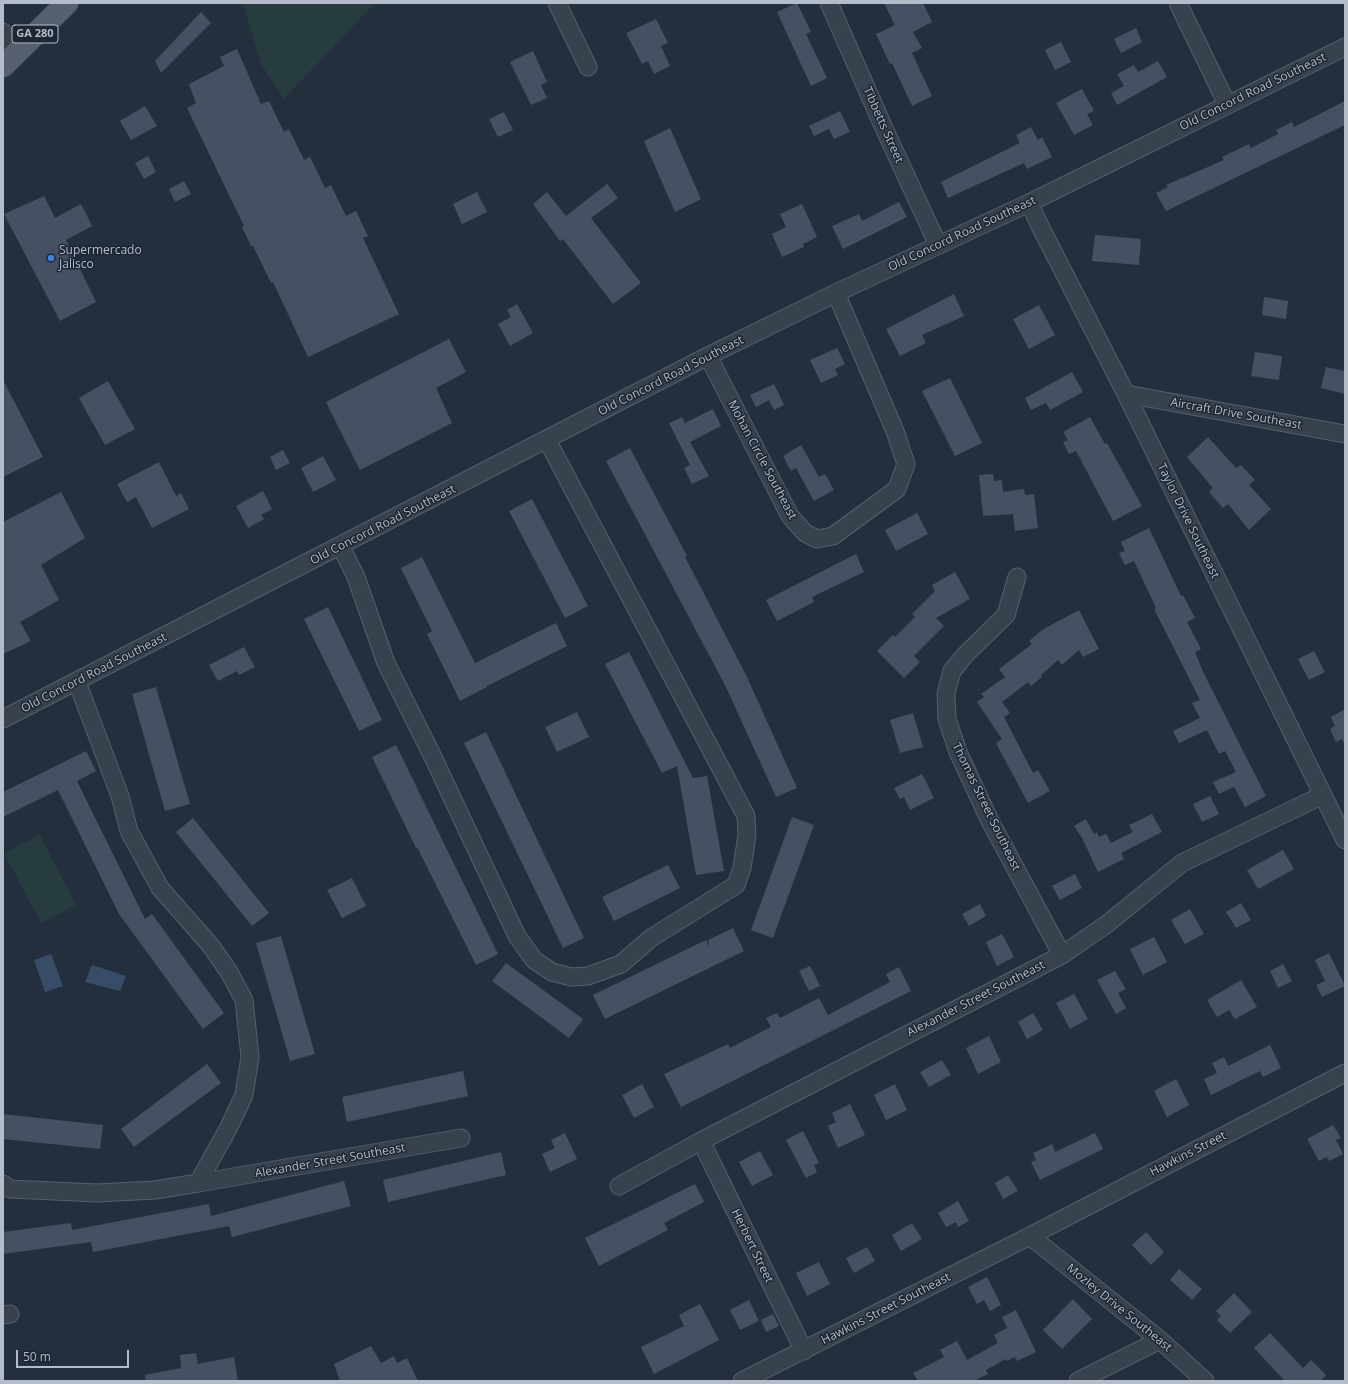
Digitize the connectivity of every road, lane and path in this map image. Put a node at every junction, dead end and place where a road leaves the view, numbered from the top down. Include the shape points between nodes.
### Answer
1 (67, 3) edge
2 (557, 3) edge
3 (829, 3) edge
4 (1178, 3) edge
5 (3, 32) edge
6 (1345, 47) edge
7 (10, 59) edge
8 (588, 67) dead end
9 (1228, 104) junction
10 (1029, 203) junction
11 (938, 245) junction
12 (836, 293) junction
13 (708, 356) junction
14 (1126, 394) junction
15 (1345, 434) edge
16 (547, 440) junction
17 (341, 547) junction
18 (1017, 577) dead end
19 (77, 682) junction
20 (3, 719) edge
21 (1323, 796) junction
22 (1345, 840) edge
23 (1062, 955) junction
24 (1345, 1073) edge
25 (461, 1138) dead end
26 (701, 1141) junction
27 (198, 1183) junction
28 (3, 1184) edge
29 (619, 1186) dead end
30 (1030, 1236) junction
31 (1160, 1340) junction
32 (804, 1351) junction
33 (742, 1381) edge
34 (1078, 1381) edge
35 (1206, 1381) edge

1 - 7 main road, GA 280
2 - 8 street
3 - 11 street, Tibbetts Street
4 - 9 street
5 - 7 street
6 - 9 street, Old Concord Road Southeast
9 - 10 street, Old Concord Road Southeast
10 - 11 street, Old Concord Road Southeast
10 - 14 street, Taylor Drive Southeast
11 - 12 street, Old Concord Road Southeast
12 - 13 street, Old Concord Road Southeast
12 - 13 street, Mohan Circle Southeast via 895,431 906,464 897,489 832,536 817,539 805,533 790,516
13 - 16 street, Old Concord Road Southeast
14 - 15 street, Aircraft Drive Southeast
14 - 21 street, Taylor Drive Southeast
16 - 17 street, Old Concord Road Southeast
16 - 17 street via 746,816 747,835 742,868 736,885 651,938 621,964 588,976 571,977 552,972 534,960 525,948 386,663 356,577
17 - 19 street, Old Concord Road Southeast
18 - 23 street, Thomas Street Southeast via 1006,615 952,671 946,693 947,719 958,752 990,821
19 - 20 street, Old Concord Road Southeast
19 - 27 street via 120,796 129,831 160,888 211,946 244,1000 250,1057 244,1095
21 - 22 street, Taylor Drive Southeast
21 - 23 street, Alexander Street Southeast via 1182,863 1107,924
23 - 26 street, Alexander Street Southeast
24 - 30 street, Hawkins Street
25 - 27 street, Alexander Street Southeast
26 - 29 street, Alexander Street Southeast
26 - 32 street, Herbert Street
27 - 28 street, Alexander Street Southeast via 155,1190 97,1193 10,1189
30 - 31 street, Mozley Drive Southeast
30 - 32 street, Hawkins Street Southeast
31 - 34 street
31 - 35 street, Mozley Drive Southeast
32 - 33 street, Hawkins Street Southeast

